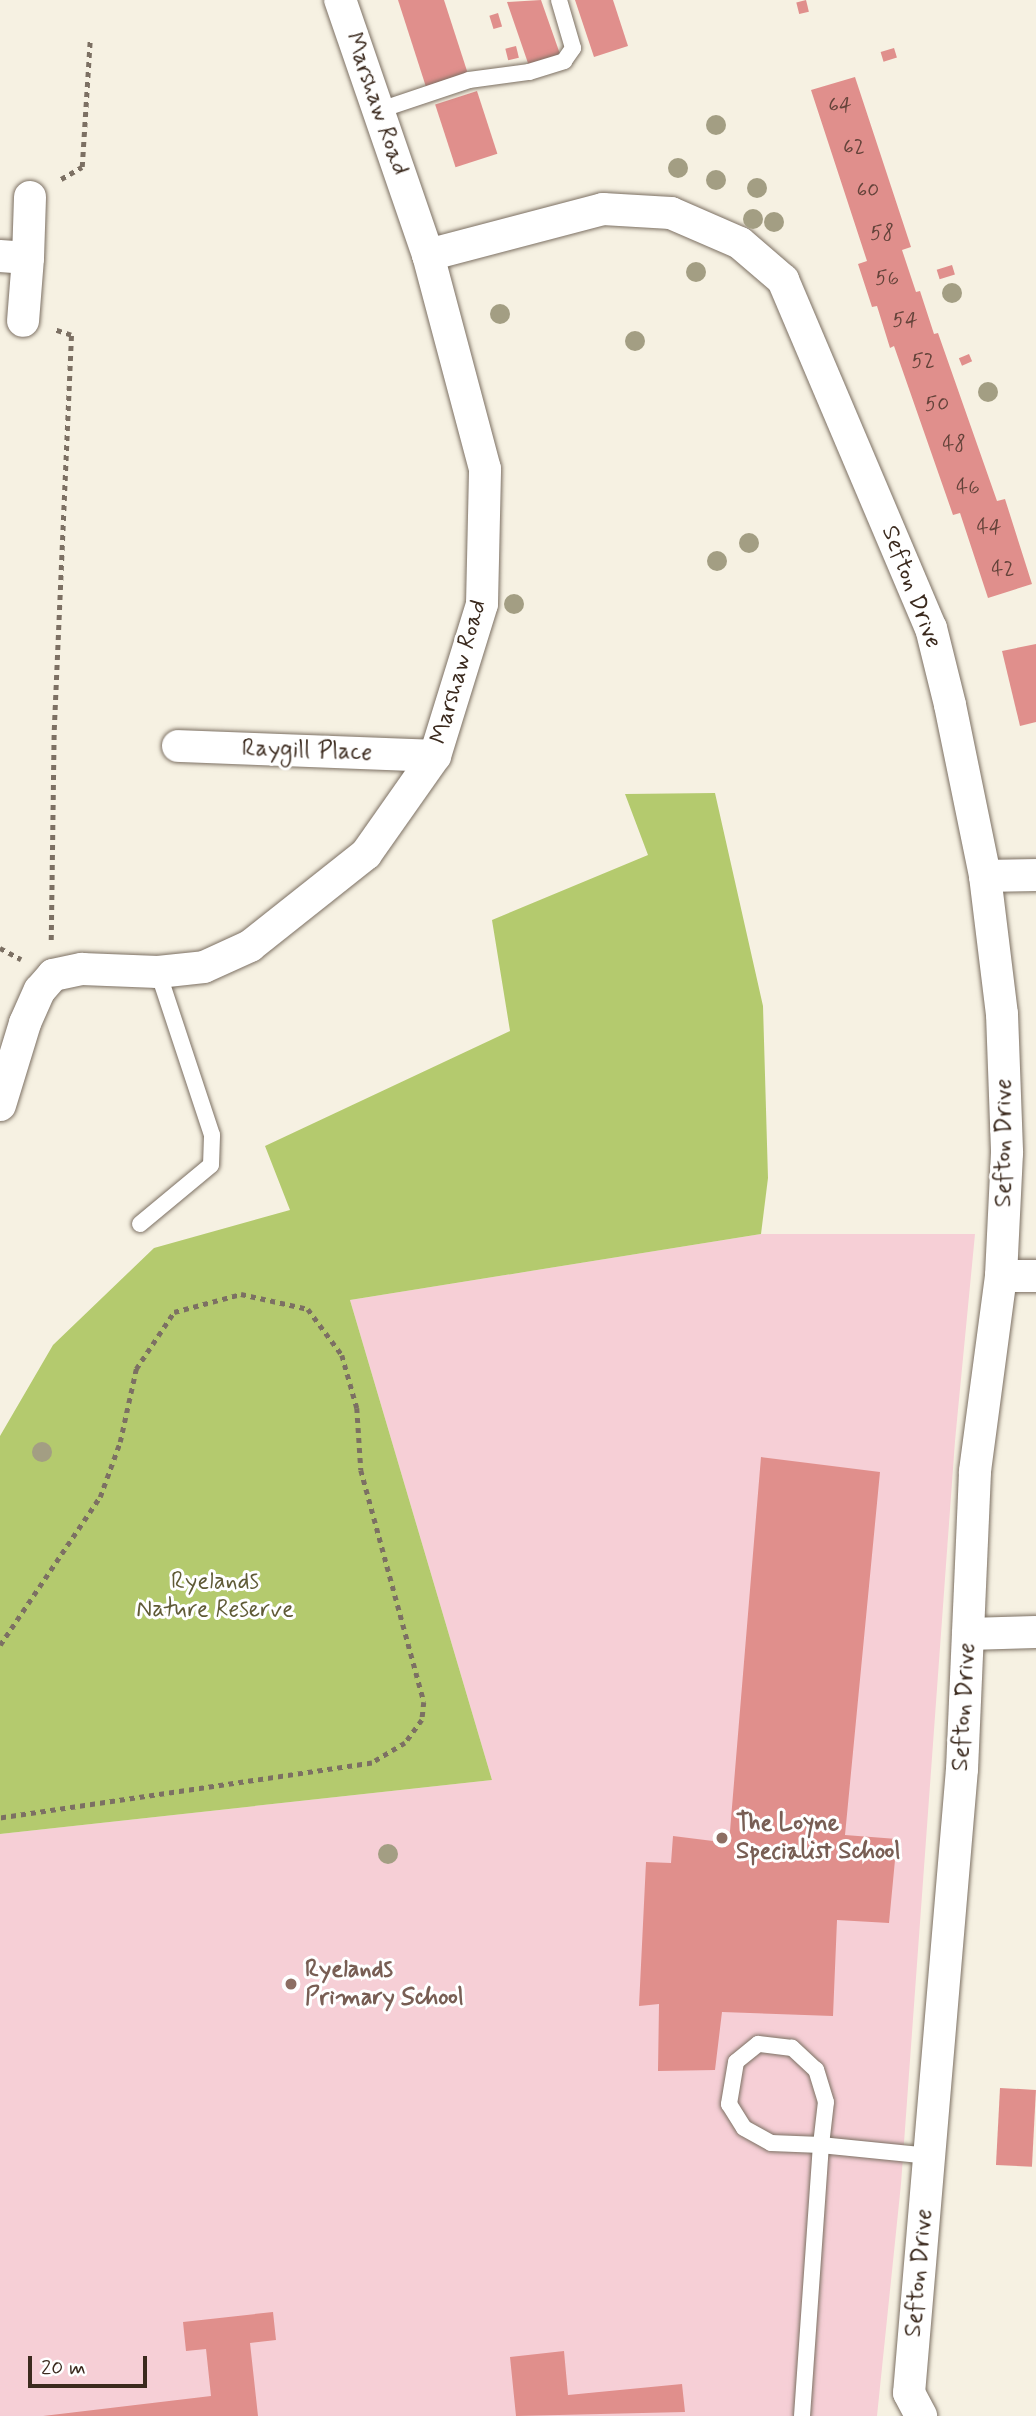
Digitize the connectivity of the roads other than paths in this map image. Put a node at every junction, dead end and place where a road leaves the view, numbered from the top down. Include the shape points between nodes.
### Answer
1 (340, 0) edge
2 (558, 0) edge
3 (377, 111) junction
4 (30, 197) road end
5 (428, 256) junction
6 (14, 257) edge
7 (23, 321) road end
8 (178, 746) dead end
9 (435, 756) junction
10 (1036, 875) edge
11 (985, 876) junction
12 (158, 972) junction
13 (0, 1105) edge
14 (140, 1224) dead end
15 (1001, 1276) junction
16 (1036, 1276) edge
17 (1036, 1632) edge
18 (968, 1634) junction
19 (821, 2145) junction
20 (929, 2156) junction
21 (802, 2416) edge
22 (921, 2416) edge

1 - 3 street, Marshaw Road
2 - 3 lane via 573,48 564,61 529,72 469,80
3 - 5 street, Marshaw Road
4 - 6 street
5 - 9 street, Marshaw Road via 485,469 482,604
5 - 11 street, Sefton Drive via 603,209 671,213 740,243 783,279 931,628
6 - 7 street
8 - 9 street, Raygill Place
9 - 12 street, Marshaw Road via 366,854 250,946 204,967
10 - 11 street
11 - 15 street, Sefton Drive via 1002,1014 1007,1153
12 - 13 street, Marshaw Road via 82,969 53,975 40,990 25,1023
12 - 14 lane via 212,1135 211,1164
15 - 16 street
15 - 18 street, Sefton Drive via 975,1472
17 - 18 street
18 - 20 street, Sefton Drive via 962,1769
19 - 19 lane via 771,2143 744,2129 730,2104 736,2062 758,2045 793,2048 816,2070 826,2102
19 - 20 lane
19 - 21 lane
20 - 22 street, Sefton Drive via 909,2393

